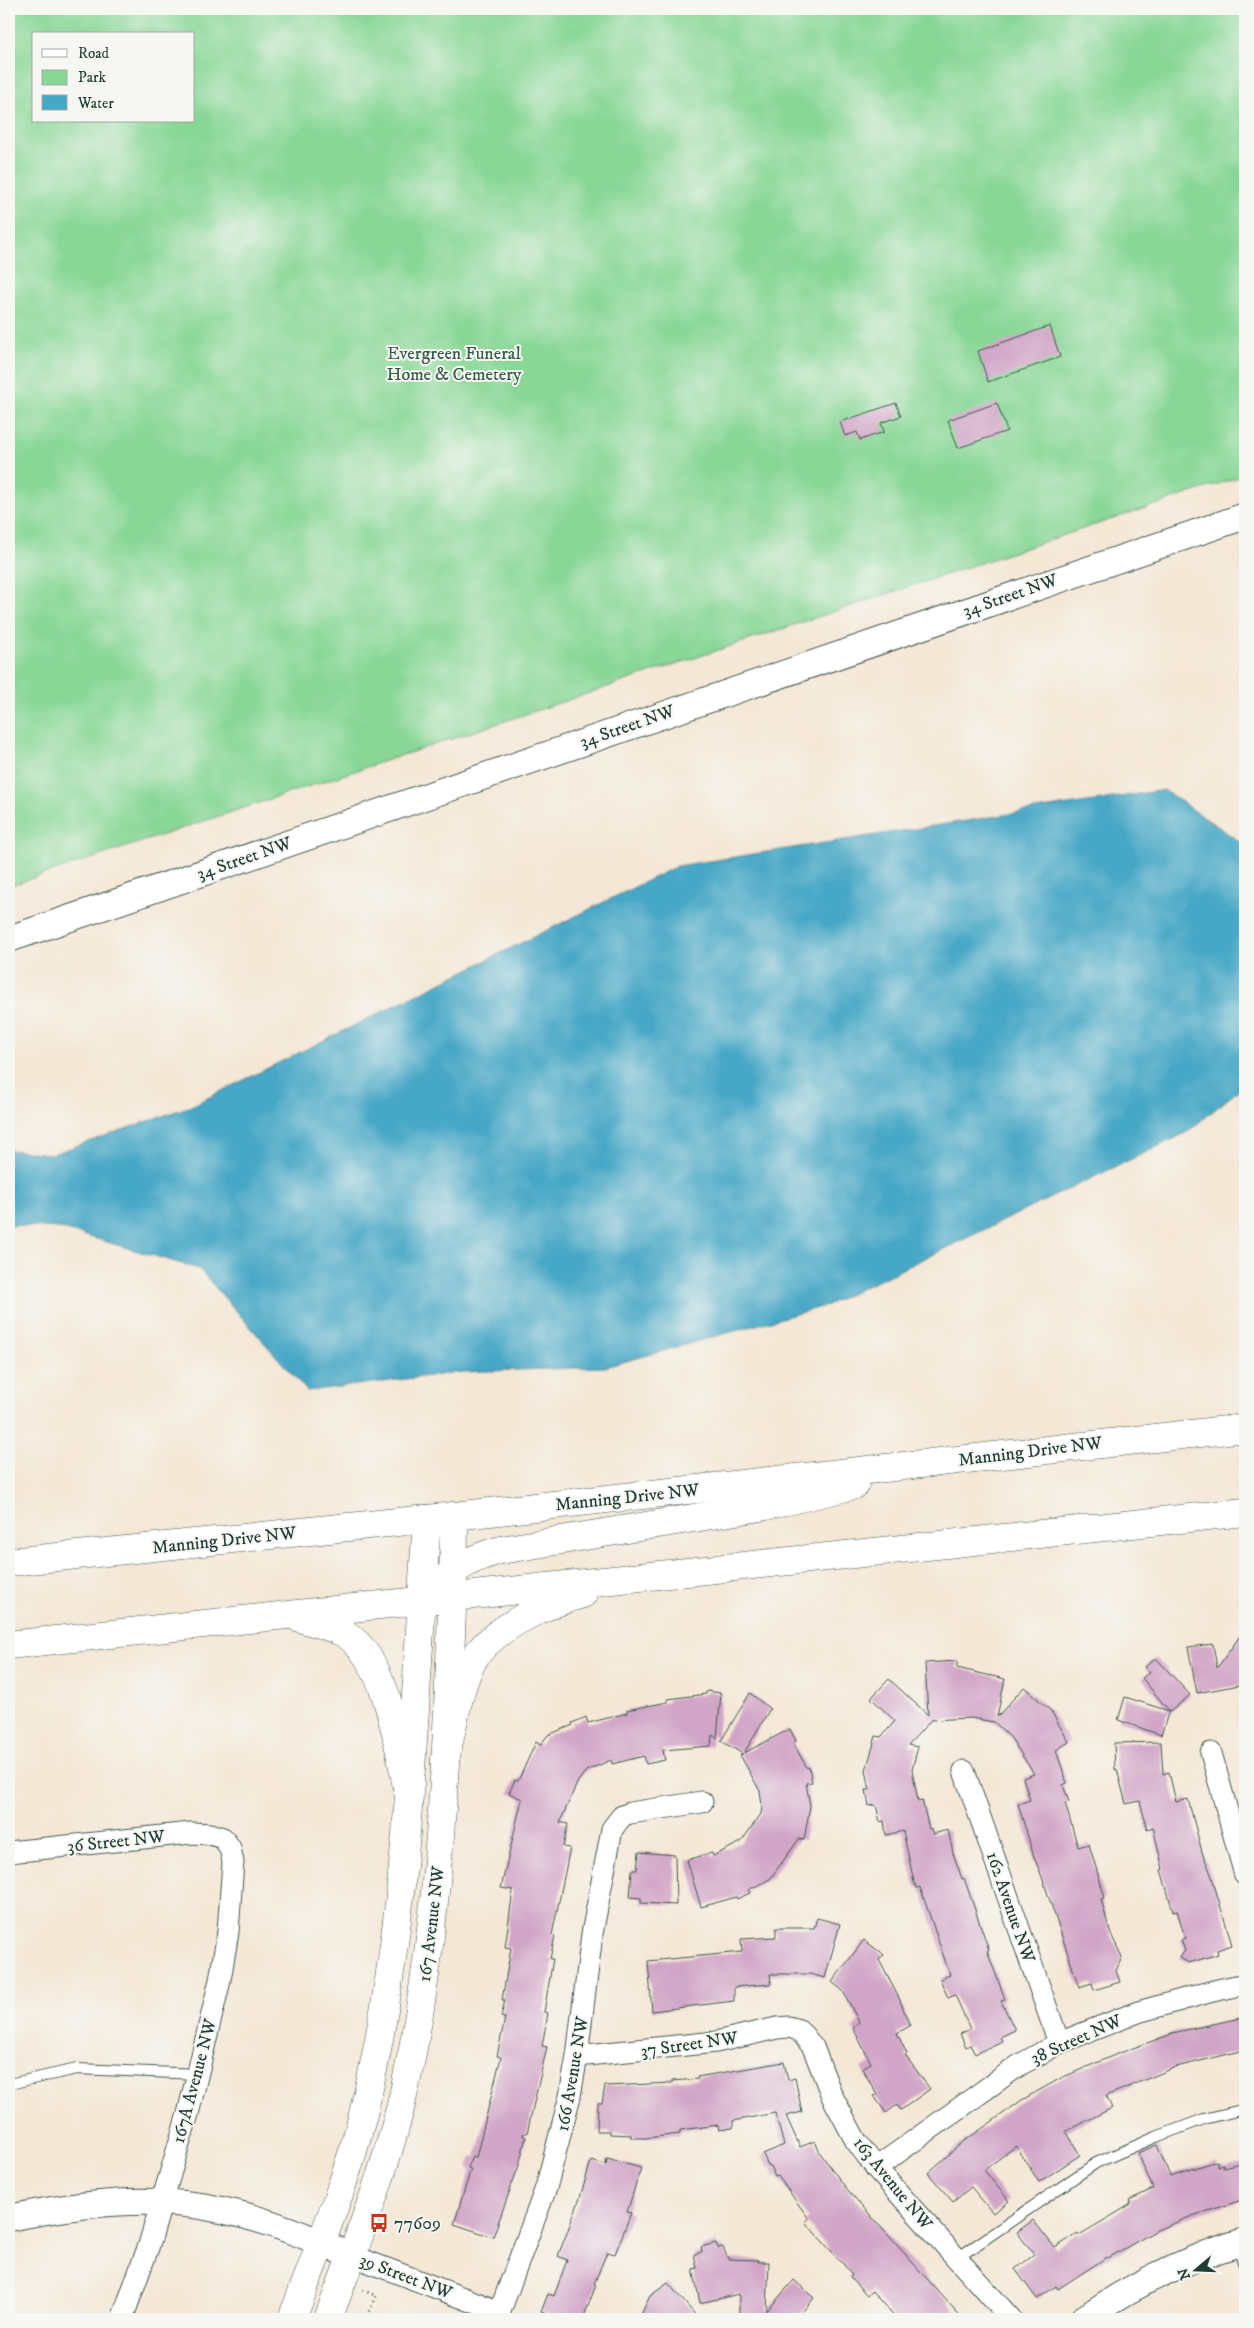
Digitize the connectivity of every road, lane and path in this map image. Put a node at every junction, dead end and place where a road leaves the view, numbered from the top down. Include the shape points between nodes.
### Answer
1 (1245, 516) edge
2 (9, 939) edge
3 (1245, 1428) edge
4 (937, 1462) junction
5 (1245, 1512) edge
6 (454, 1516) junction
7 (427, 1518) junction
8 (9, 1562) edge
9 (454, 1569) junction
10 (645, 1577) junction
11 (453, 1597) junction
12 (422, 1600) junction
13 (290, 1615) junction
14 (9, 1646) edge
15 (1211, 1753) dead end
16 (445, 1760) junction
17 (964, 1771) dead end
18 (408, 1792) junction
19 (702, 1802) dead end
20 (223, 1838) joint
21 (9, 1852) edge
22 (1245, 1874) edge
23 (1245, 1984) edge
24 (800, 2030) joint
25 (1059, 2043) junction
26 (578, 2056) junction
27 (199, 2074) junction
28 (9, 2084) edge
29 (1245, 2109) edge
30 (876, 2168) junction
31 (160, 2204) junction
32 (9, 2218) edge
33 (1241, 2242) edge
34 (338, 2249) junction
35 (956, 2259) junction
36 (1245, 2268) edge
37 (376, 2296) dead end
38 (498, 2316) edge
39 (122, 2319) edge
40 (292, 2319) edge
41 (328, 2319) edge
42 (366, 2319) edge
43 (1011, 2319) edge
44 (1083, 2319) edge

1 - 2 street, 34 Street NW
3 - 4 main road, Manning Drive NW
4 - 6 main road, Manning Drive NW
4 - 9 main road via 791,1501 501,1550
5 - 10 main road
6 - 7 main road, Manning Drive NW
6 - 9 main road, 167 Avenue NW
7 - 8 main road, Manning Drive NW
7 - 12 main road, 167 Avenue NW
9 - 11 main road, 167 Avenue NW
9 - 12 main road
10 - 11 main road
10 - 16 main road via 560,1600 513,1625 478,1653 469,1669
11 - 12 main road
11 - 16 main road, 167 Avenue NW
12 - 13 main road
12 - 18 main road, 167 Avenue NW
13 - 14 main road
13 - 18 main road via 347,1635 372,1662 387,1700
15 - 22 street
16 - 34 main road, 167 Avenue NW via 436,1902 427,1974 410,2063 389,2150
17 - 25 street, 162 Avenue NW
18 - 34 main road, 167 Avenue NW via 392,1968
19 - 26 street, 166 Avenue NW via 643,1810 622,1816 616,1822 608,1840 597,1906
20 - 21 street, 36 Street NW via 192,1833
20 - 27 street, 167A Avenue NW via 230,1848 233,1862 228,1932
23 - 25 street, 38 Street NW via 1147,2009
24 - 26 street, 37 Street NW via 777,2028 716,2042
24 - 30 street, 163 Avenue NW via 813,2047 843,2120
25 - 30 street, 38 Street NW via 1018,2066
26 - 38 street, 166 Avenue NW via 546,2188
27 - 28 lane via 76,2069
27 - 31 street, 167A Avenue NW
29 - 35 lane via 1204,2119 1096,2163
30 - 35 street, 163 Avenue NW
31 - 32 street via 82,2206
31 - 34 street via 220,2209
31 - 39 street, 167A Avenue NW
33 - 36 lane
33 - 44 street via 1147,2278
34 - 38 street, 39 Street NW
34 - 40 main road, 167 Avenue NW
34 - 41 main road, 167 Avenue NW
35 - 43 street, 163 Avenue NW
37 - 42 path

